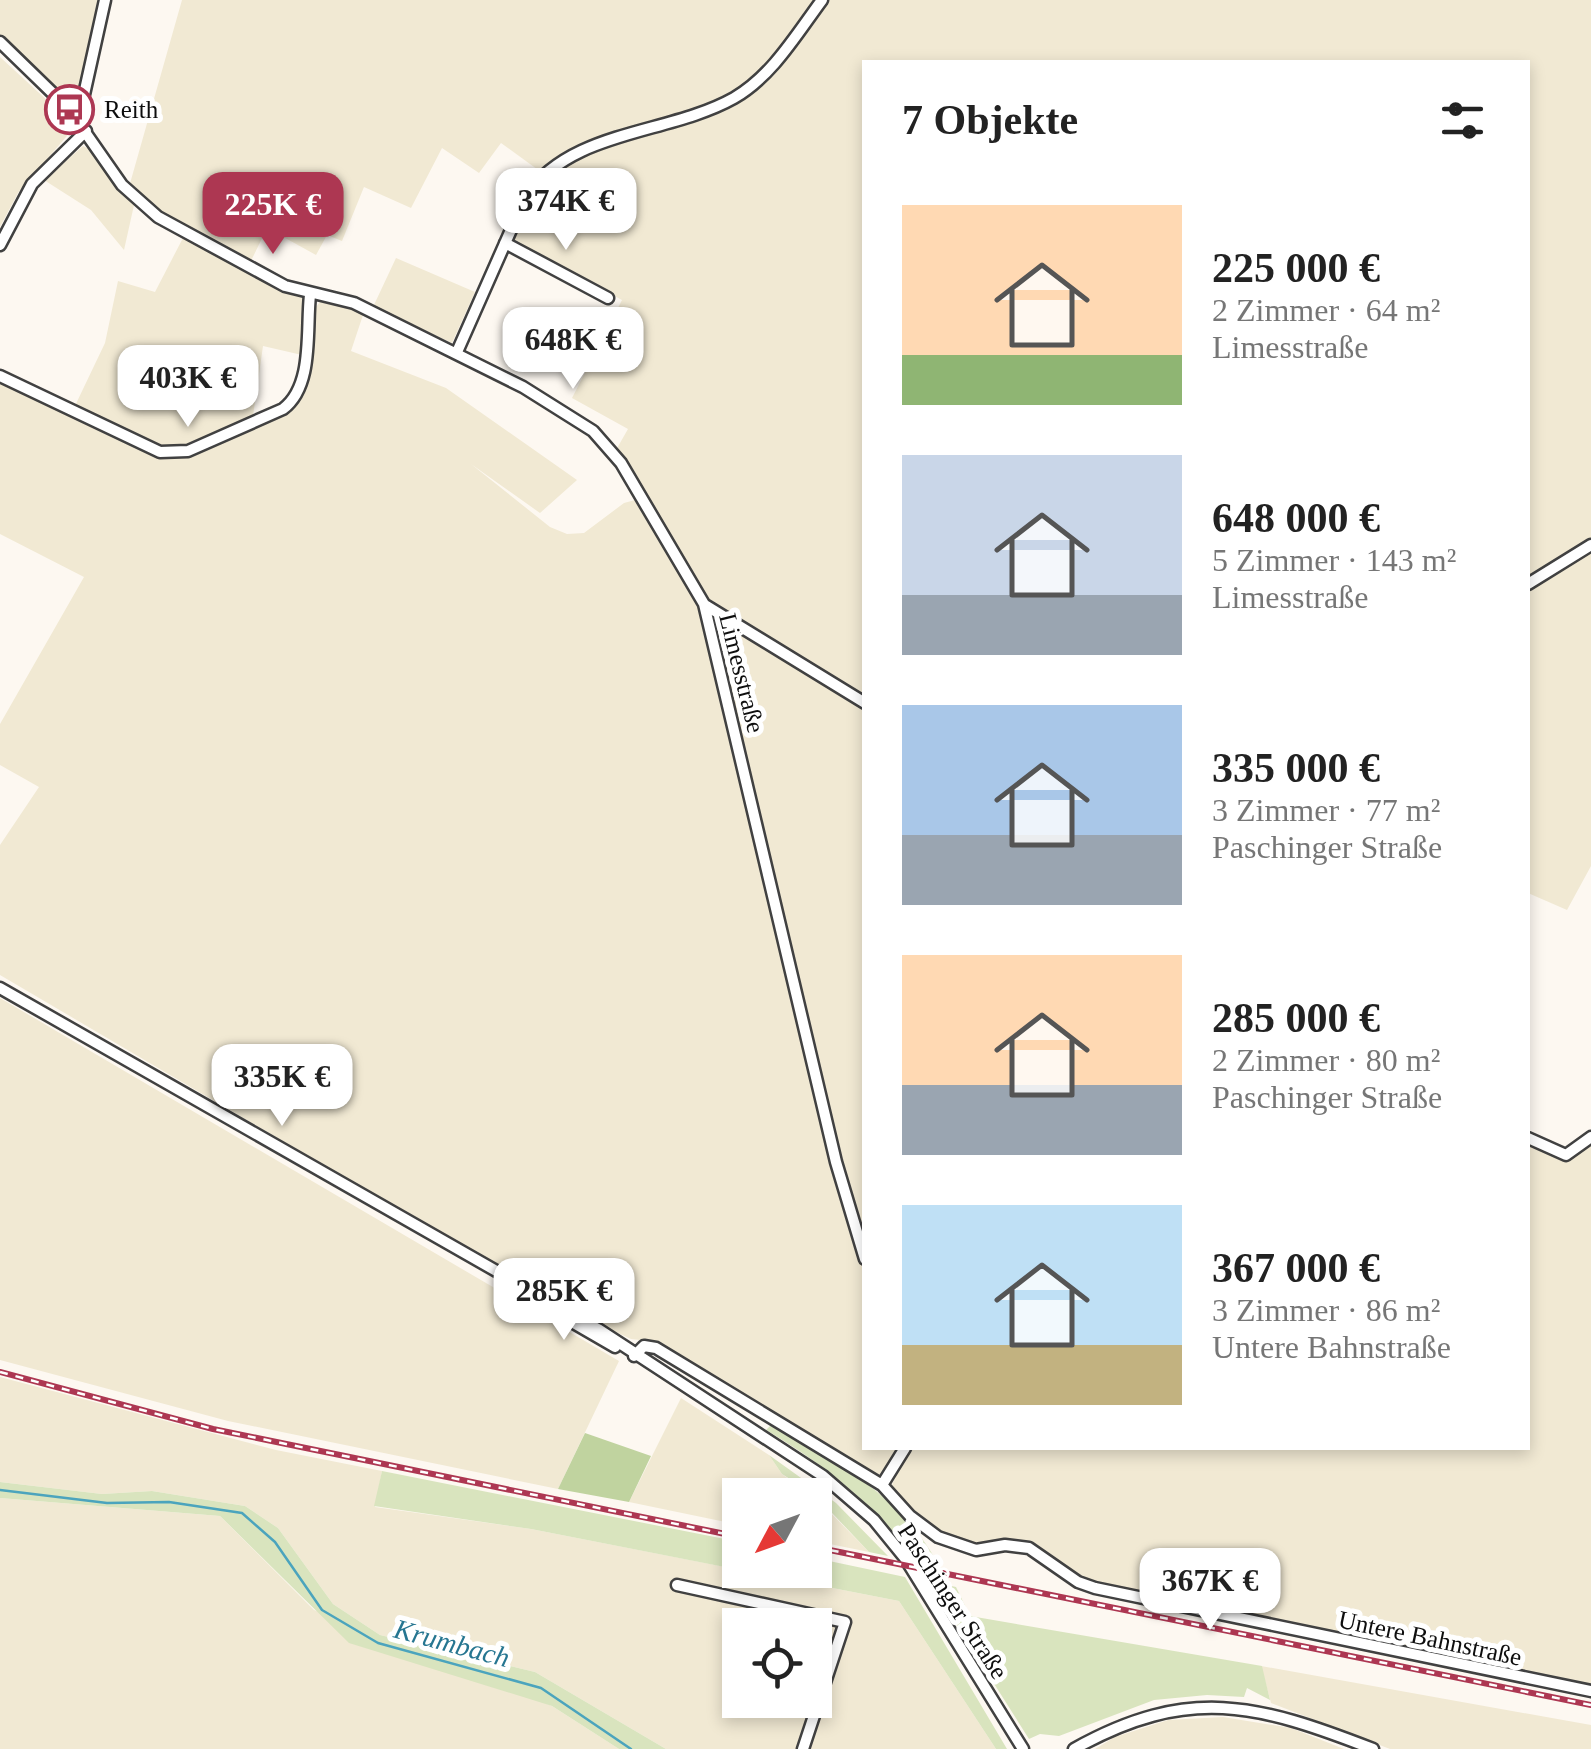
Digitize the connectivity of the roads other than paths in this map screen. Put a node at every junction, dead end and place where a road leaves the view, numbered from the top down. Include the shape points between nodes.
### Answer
1 (104, 0) edge
2 (822, 0) edge
3 (0, 42) edge
4 (74, 116) junction
5 (86, 131) junction
6 (505, 243) junction
7 (0, 244) edge
8 (310, 295) junction
9 (608, 298) dead end
10 (457, 352) junction
11 (0, 376) edge
12 (1591, 545) edge
13 (1530, 583) edge
14 (704, 604) junction
15 (862, 701) edge
16 (0, 985) edge
17 (74, 1014) dead end
18 (67, 1025) junction
19 (1591, 1137) edge
20 (1530, 1139) edge
21 (862, 1249) edge
22 (634, 1356) junction
23 (904, 1450) edge
24 (882, 1485) junction
25 (677, 1585) dead end
26 (1591, 1692) edge
27 (804, 1749) edge
28 (1023, 1749) edge
29 (1074, 1749) edge
30 (1373, 1749) edge

1 - 4 street
2 - 6 street via 774,62 736,96 551,168 526,196
3 - 4 street, Limesstraße
4 - 5 street, Limesstraße
5 - 7 street via 32,184
5 - 8 street, Limesstraße via 144,208
6 - 9 street
6 - 10 street
8 - 10 street, Limesstraße via 354,303
8 - 11 street via 296,398 188,451 148,448
10 - 14 street, Limesstraße via 562,409 604,441
12 - 13 street
14 - 15 street
14 - 21 street, Limesstraße
16 - 18 street, Paschinger Straße
17 - 18 street
18 - 22 street, Paschinger Straße
19 - 20 street via 1566,1155
22 - 24 street, Untere Bahnstraße via 644,1346 656,1348
22 - 28 street, Paschinger Straße via 808,1466 874,1520 912,1568
23 - 24 street
24 - 26 street, Untere Bahnstraße via 938,1536 976,1550 1029,1548 1086,1586
25 - 27 street via 846,1622
29 - 30 street via 1151,1714 1220,1707 1274,1714

